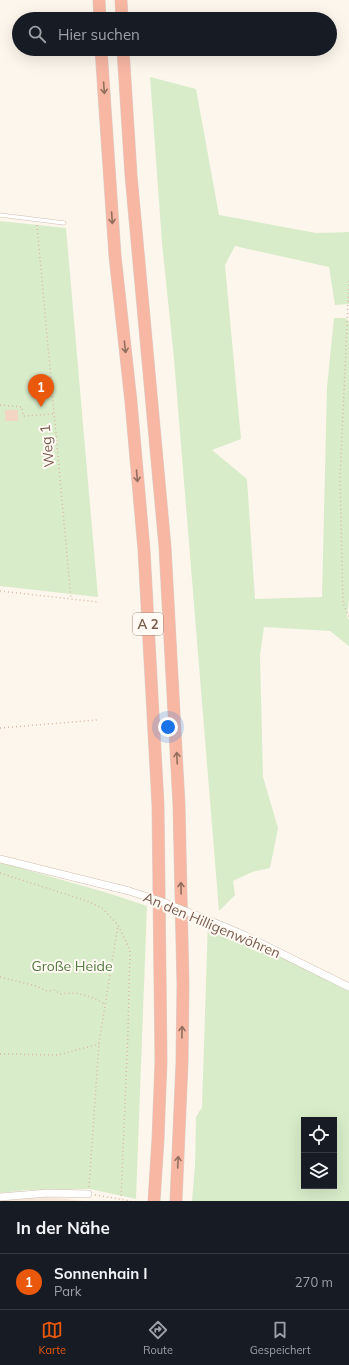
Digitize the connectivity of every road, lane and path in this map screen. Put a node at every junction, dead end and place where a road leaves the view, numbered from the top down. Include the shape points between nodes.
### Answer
1 (99, 0) edge
2 (121, 0) edge
3 (100, 12) edge
4 (122, 12) edge
5 (101, 56) edge
6 (123, 56) edge
7 (0, 215) edge
8 (37, 219) junction
9 (64, 223) dead end
10 (349, 281) edge
11 (0, 405) edge
12 (54, 414) junction
13 (0, 591) edge
14 (71, 599) junction
15 (98, 602) dead end
16 (349, 616) edge
17 (97, 720) dead end
18 (0, 728) edge
19 (0, 859) edge
20 (0, 873) edge
21 (118, 925) junction
22 (0, 977) edge
23 (349, 987) edge
24 (105, 1004) junction
25 (99, 1043) junction
26 (0, 1054) edge
27 (0, 1197) edge
28 (27, 1197) edge
29 (87, 1198) edge
30 (121, 1199) junction
31 (131, 1201) edge
32 (154, 1201) edge
33 (176, 1201) edge

1 - 3 highway
2 - 4 highway
5 -> 32 highway, A 2 via 115,256 144,550 158,805 161,1061
33 -> 6 highway, A 2 via 183,985 180,805 165,547 131,175
7 - 8 lane
8 - 9 lane
8 - 12 path, Weg 1
10 - 16 path via 340,479 343,603
11 - 12 path via 22,407 23,416
12 - 14 path, Weg 1
13 - 14 path
14 - 15 path
17 - 18 path
19 - 23 street, An den Hilligenwöhren, bridge via 130,891 160,901 244,935
20 - 21 path via 87,901 102,908
21 - 24 path
21 - 30 path via 130,950
22 - 24 path via 47,991 55,990 60,994 71,992 91,996
24 - 25 path
25 - 26 path via 58,1055
25 - 29 path
27 - 28 street
28 - 29 street via 48,1192
29 - 30 path
30 - 31 path

